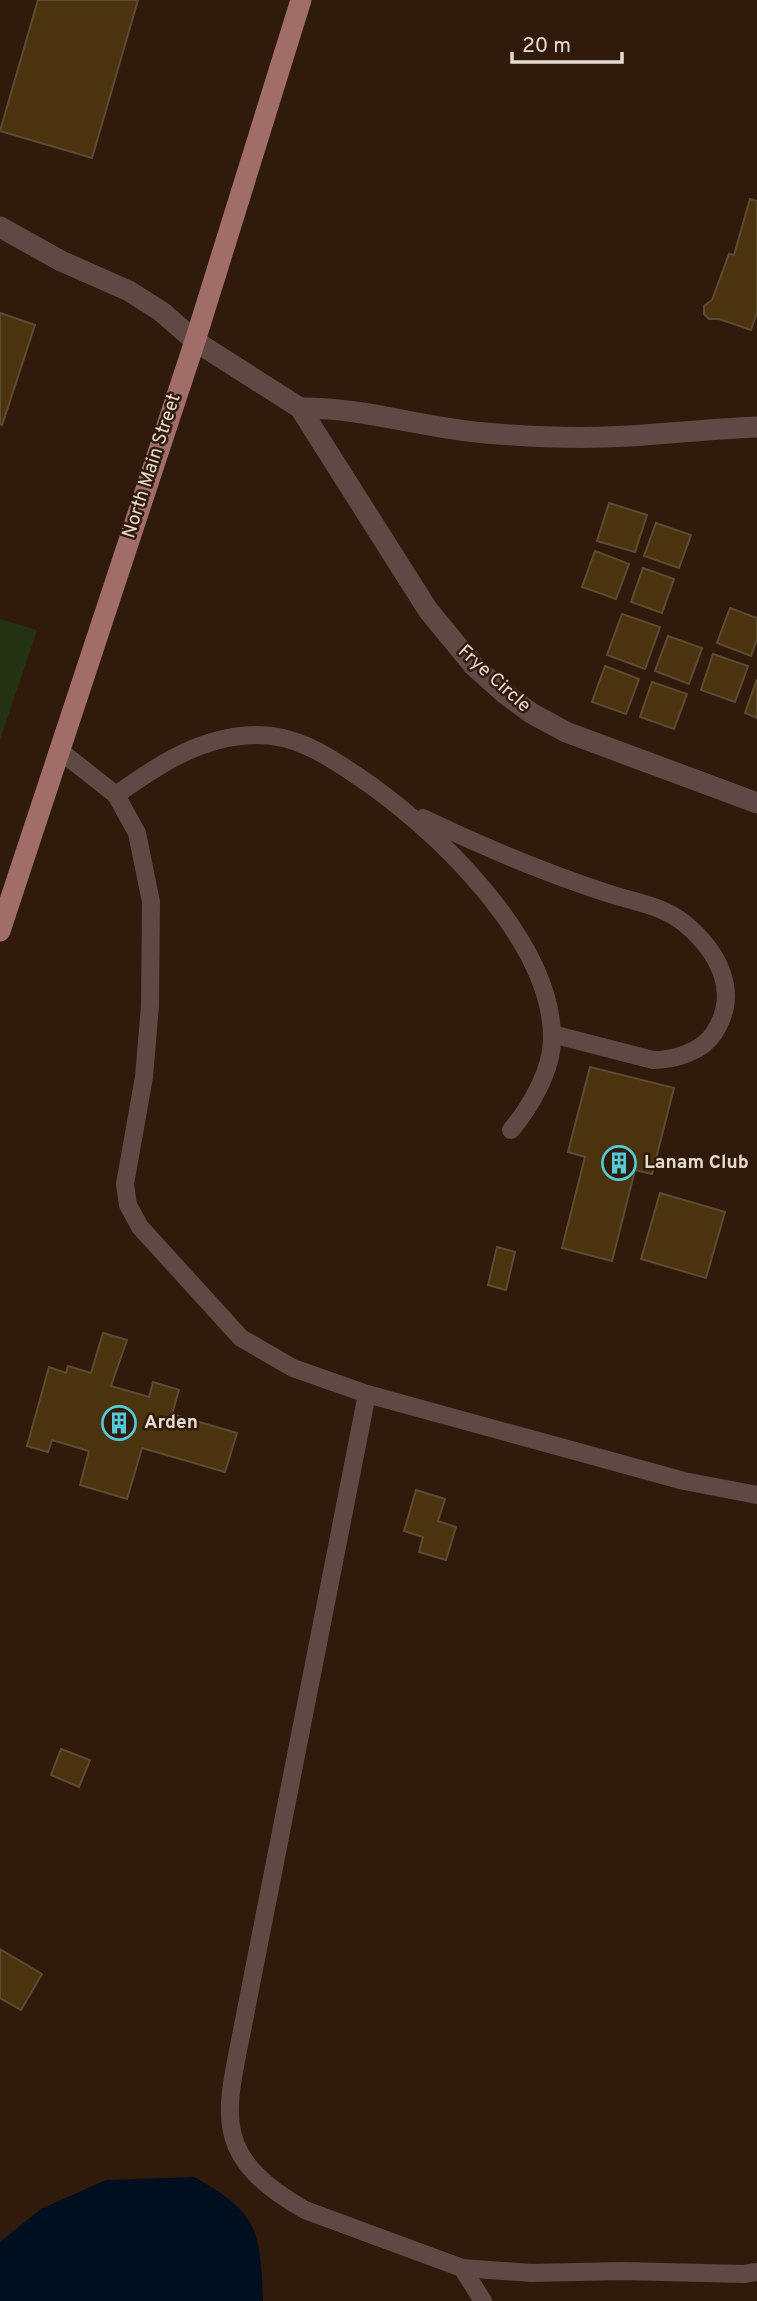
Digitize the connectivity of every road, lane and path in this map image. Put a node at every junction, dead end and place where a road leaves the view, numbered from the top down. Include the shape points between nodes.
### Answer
1 (300, 0) edge
2 (0, 227) edge
3 (195, 341) junction
4 (300, 408) junction
5 (757, 427) edge
6 (59, 750) junction
7 (116, 795) junction
8 (757, 803) edge
9 (399, 806) junction
10 (0, 931) edge
11 (552, 1034) junction
12 (511, 1129) dead end
13 (367, 1394) junction
14 (757, 1496) edge
15 (462, 2268) junction
16 (757, 2272) edge
17 (483, 2301) edge

1 - 3 main road, North Main Street
2 - 3 street, Frye Circle via 129,291
3 - 4 street, Frye Circle
3 - 6 main road, North Main Street
4 - 5 street via 328,408 485,433 554,436
4 - 8 street, Frye Circle via 428,610 474,666 504,692 566,732
6 - 7 lane
6 - 10 main road, North Main Street
7 - 9 lane via 158,765 194,747 256,734 308,746
7 - 13 lane via 137,833 151,902 149,1018 125,1184 128,1205 140,1227 241,1338 293,1368
9 - 11 lane via 451,852 517,937 540,979
9 - 11 lane via 472,842 682,921 723,969 727,992 714,1034 705,1044 669,1060
11 - 12 lane via 543,1077 527,1111
13 - 14 lane via 684,1481
13 - 15 lane via 246,2010 229,2118 241,2157 283,2198
15 - 16 lane via 531,2273
15 - 17 lane

